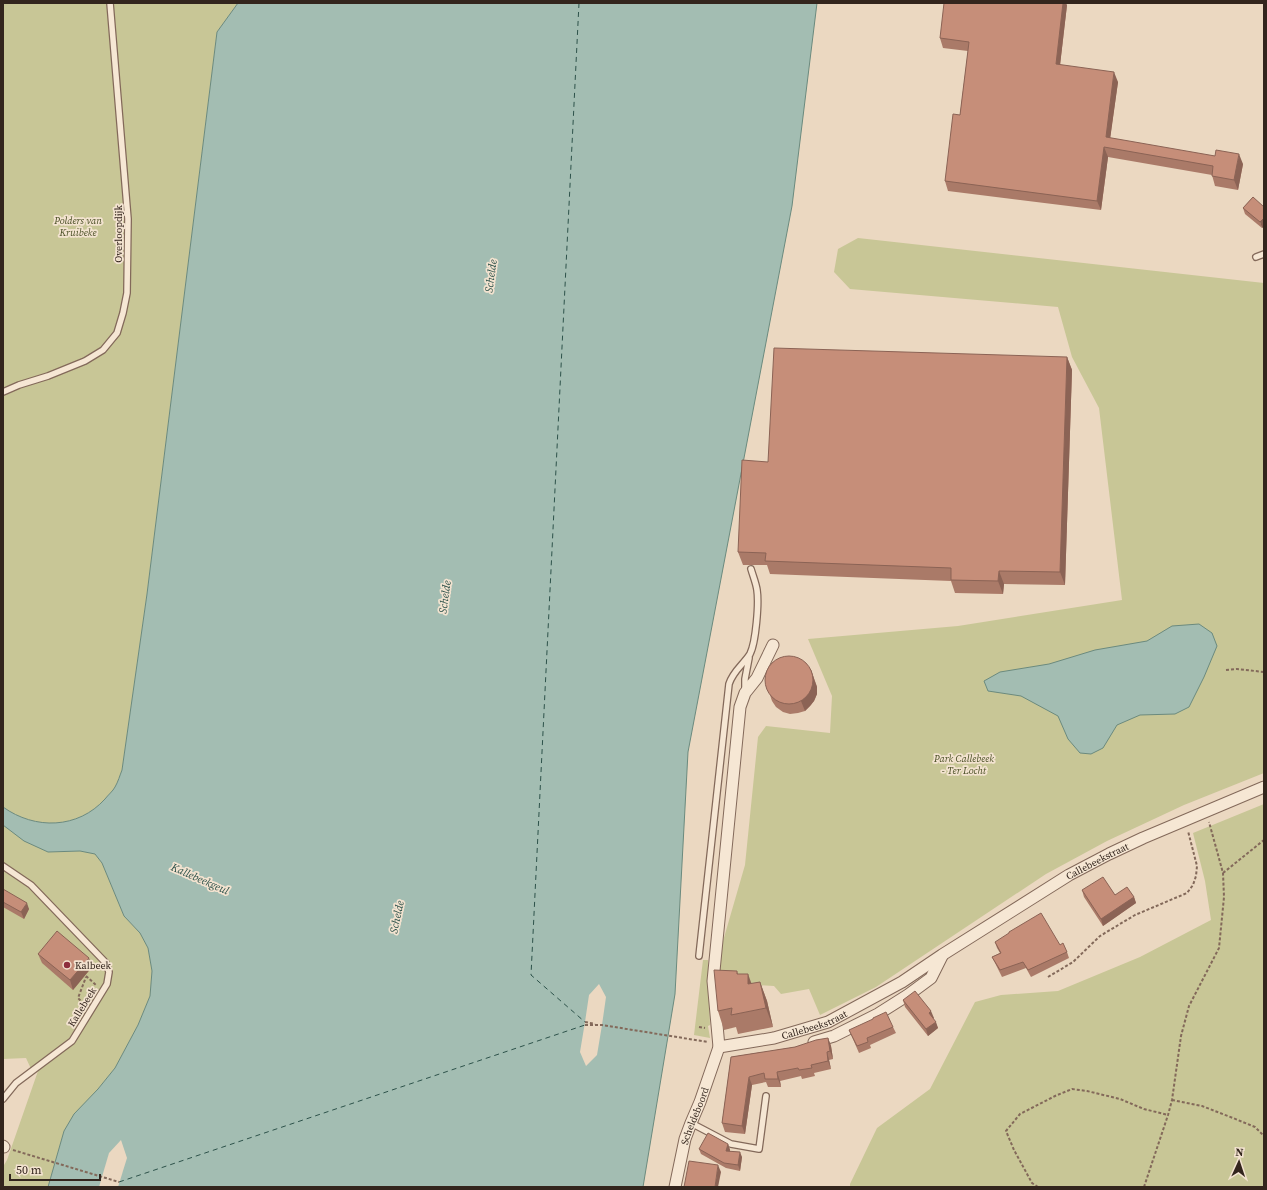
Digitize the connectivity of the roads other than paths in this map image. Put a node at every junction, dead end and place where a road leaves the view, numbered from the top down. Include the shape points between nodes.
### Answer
1 (110, 3) edge
2 (1264, 254) edge
3 (1256, 256) dead end
4 (3, 392) edge
5 (751, 569) dead end
6 (773, 645) dead end
7 (750, 653) junction
8 (745, 693) junction
9 (1264, 787) edge
10 (3, 866) edge
11 (699, 956) dead end
12 (942, 956) junction
13 (804, 1045) edge
14 (718, 1047) junction
15 (766, 1096) dead end
16 (3, 1099) edge
17 (691, 1123) junction
18 (675, 1187) edge

1 - 4 lane, Overloopdijk via 128,219 127,294 123,313 117,333 102,350 85,361
2 - 3 lane
5 - 7 lane via 757,591 754,643
6 - 8 street via 757,678
7 - 8 lane
7 - 11 lane via 731,676 728,684
8 - 14 street via 740,707 736,739 713,981
9 - 12 street, Callebeekstraat via 1185,820 1069,875
10 - 16 lane, Kallebeek via 31,885 106,963 109,972 108,984 72,1041 16,1083
12 - 13 street, Callebeekstraat via 931,978 908,995 878,1014 834,1036
12 - 14 street, Callebeekstraat via 902,982 828,1022 774,1038
14 - 17 street, Scheldeboord
15 - 17 lane via 759,1148 731,1144
17 - 18 street, Scheldeboord

